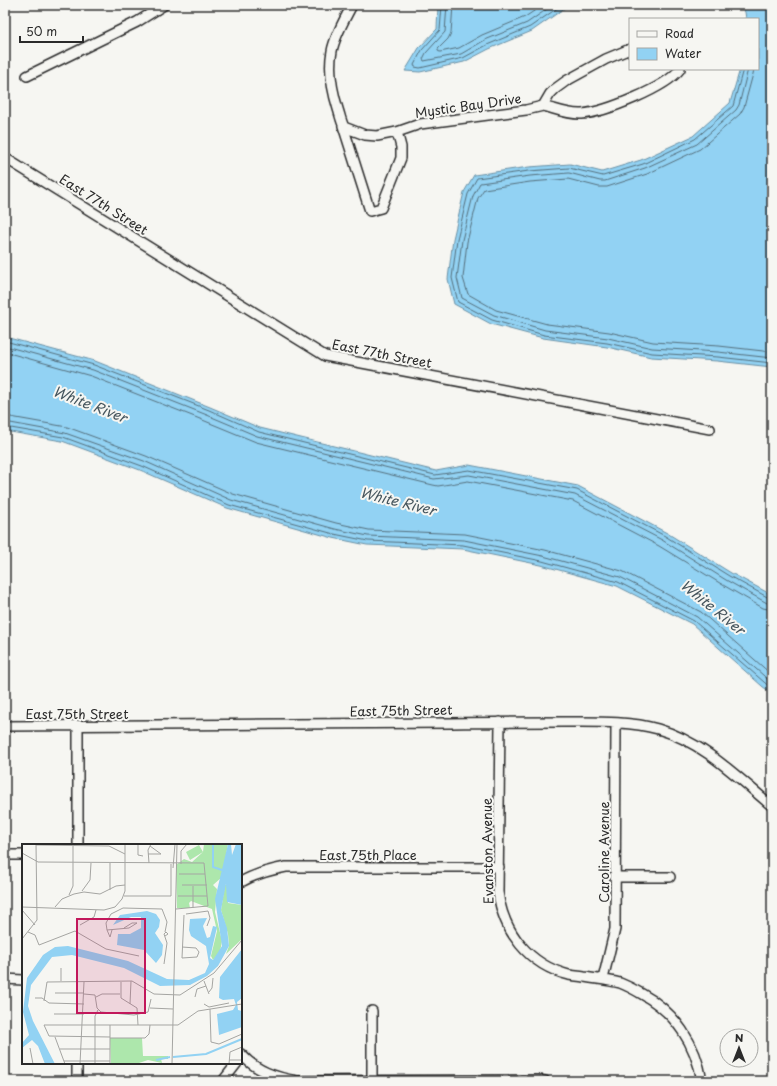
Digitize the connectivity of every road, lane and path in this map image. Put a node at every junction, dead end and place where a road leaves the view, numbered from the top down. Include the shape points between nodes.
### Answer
1 (164, 5) edge
2 (352, 5) edge
3 (629, 49) edge
4 (679, 70) edge
5 (28, 76) dead end
6 (543, 106) junction
7 (343, 126) junction
8 (397, 132) junction
9 (5, 158) edge
10 (710, 429) dead end
11 (500, 722) junction
12 (616, 723) junction
13 (5, 726) edge
14 (78, 726) junction
15 (772, 806) edge
16 (78, 844) edge
17 (5, 855) edge
18 (22, 855) edge
19 (499, 867) junction
20 (616, 877) junction
21 (670, 877) dead end
22 (242, 882) edge
23 (5, 979) edge
24 (603, 979) junction
25 (22, 980) edge
26 (372, 1011) dead end
27 (242, 1059) edge
28 (77, 1064) edge
29 (236, 1064) edge
30 (372, 1080) edge
31 (77, 1081) edge
32 (223, 1081) edge
33 (545, 1081) edge
34 (702, 1081) edge

1 - 5 street via 137,22
2 - 7 street via 336,38 330,67 331,83
3 - 6 street via 566,81 550,94
4 - 6 street via 670,79 638,97 594,112 575,114
6 - 8 street, Mystic Bay Drive via 420,124
7 - 8 street, Mystic Bay Drive via 365,135 377,136
7 - 8 street via 370,211 381,208 401,158
9 - 10 street, East 77th Street via 325,356
11 - 12 street, East 75th Street
11 - 14 street, East 75th Street
11 - 19 street, Evanston Avenue
12 - 15 street, East 75th Street via 658,729 695,744
12 - 20 street, Caroline Avenue
13 - 14 street, East 75th Street
14 - 16 street
17 - 18 street
19 - 22 street, East 75th Place via 286,867 270,870
19 - 24 street, Evanston Avenue via 498,892 503,915 511,933 523,948 550,969 569,975
20 - 21 street
20 - 24 street, Caroline Avenue via 615,929
23 - 25 street
24 - 34 street, Evanston Avenue via 634,989 657,1003 672,1017 690,1042
26 - 30 street
27 - 30 street via 269,1074 296,1081
28 - 31 street
29 - 32 street
30 - 33 street

